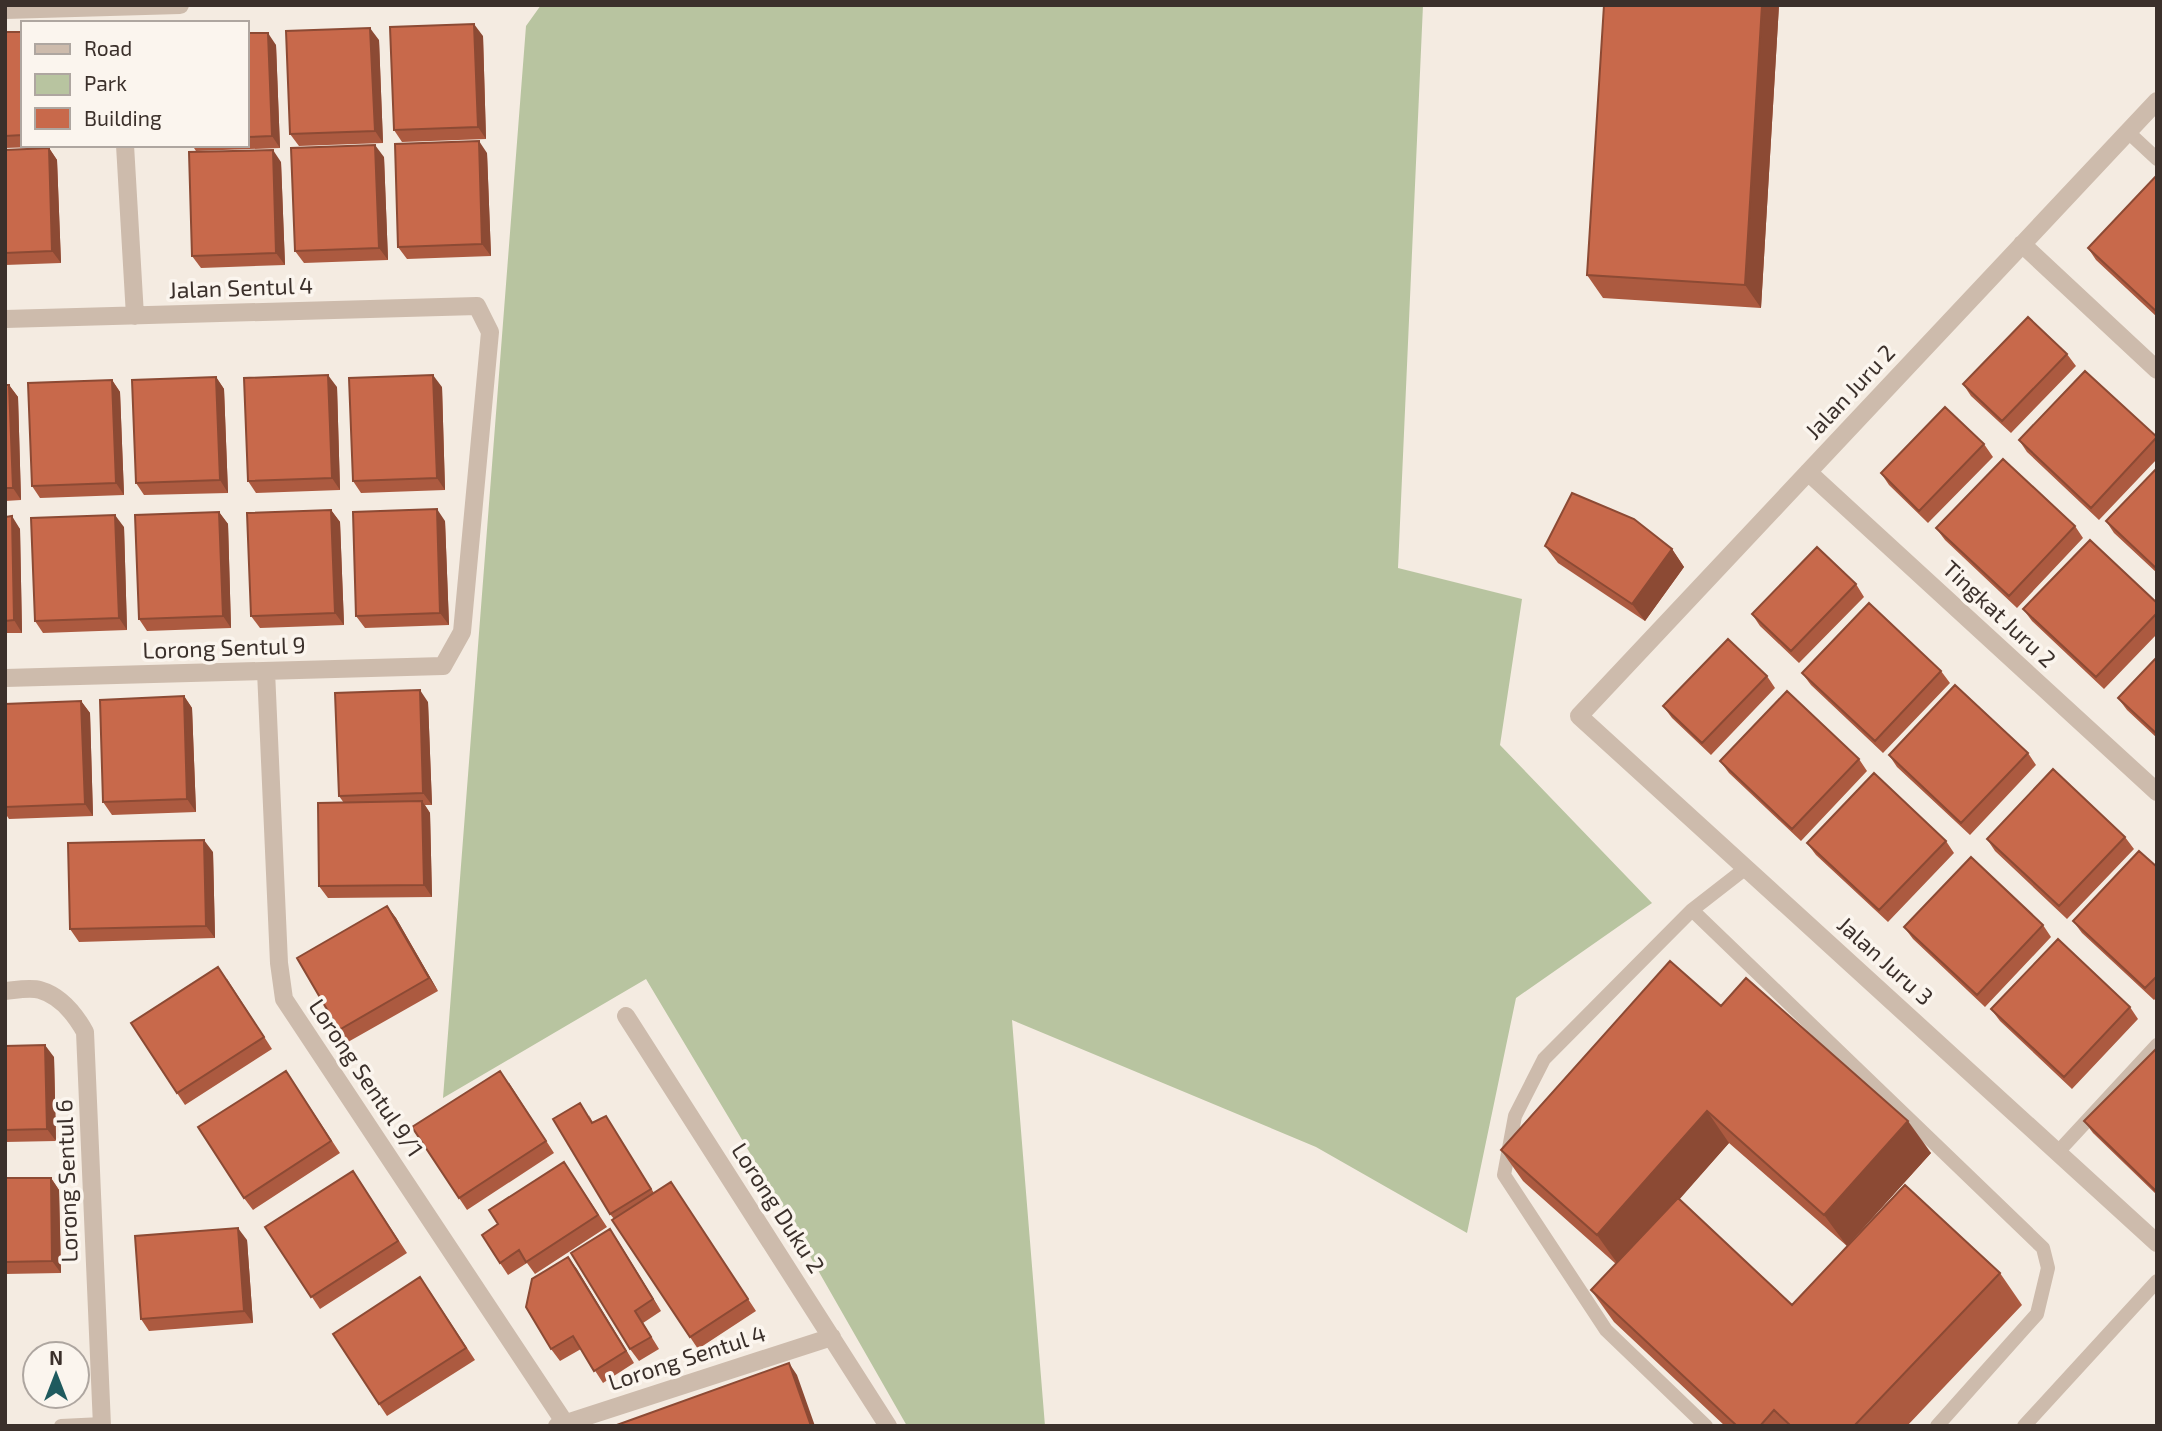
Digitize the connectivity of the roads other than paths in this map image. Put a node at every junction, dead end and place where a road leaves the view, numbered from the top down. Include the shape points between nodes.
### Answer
1 (180, 5) edge
2 (5, 10) edge
3 (117, 12) edge
4 (2157, 101) edge
5 (2128, 132) junction
6 (125, 147) edge
7 (2157, 159) edge
8 (2022, 244) junction
9 (135, 316) junction
10 (5, 320) edge
11 (2157, 370) edge
12 (1808, 472) junction
13 (443, 666) joint
14 (266, 671) junction
15 (5, 678) edge
16 (1579, 716) joint
17 (2157, 792) edge
18 (1746, 868) junction
19 (1692, 910) junction
20 (5, 991) edge
21 (626, 1016) dead end
22 (2157, 1045) edge
23 (2057, 1153) junction
24 (2157, 1243) edge
25 (2157, 1281) edge
26 (832, 1338) junction
27 (561, 1424) edge
28 (102, 1425) edge
29 (61, 1426) edge
30 (888, 1426) edge
31 (1706, 1426) edge
32 (1937, 1426) edge
33 (2024, 1426) edge

1 - 3 street
2 - 3 street
4 - 5 street, Jalan Juru 2
5 - 7 lane
5 - 8 street, Jalan Juru 2
6 - 9 street
8 - 11 street
8 - 12 street, Jalan Juru 2
9 - 10 street, Jalan Sentul 4
9 - 13 street, Jalan Sentul 4 via 477,306 490,332 462,632
12 - 16 street, Jalan Juru 2
12 - 17 street, Tingkat Juru 2
13 - 14 street, Lorong Sentul 9
14 - 15 street, Lorong Sentul 9
14 - 27 street, Lorong Sentul 9/1 via 284,999
16 - 18 street, Jalan Juru 3
18 - 19 lane
18 - 23 street, Jalan Juru 3
19 - 31 lane via 1545,1059 1515,1116 1504,1175 1606,1330
19 - 32 lane via 2043,1248 2049,1268 2037,1314
20 - 28 street, Lorong Sentul 6 via 38,989 58,999 75,1014 85,1032
21 - 26 street, Lorong Duku 2
22 - 23 lane
23 - 24 street, Jalan Juru 3
25 - 33 lane
26 - 27 street, Lorong Sentul 4
26 - 30 street, Lorong Duku 2
28 - 29 lane

